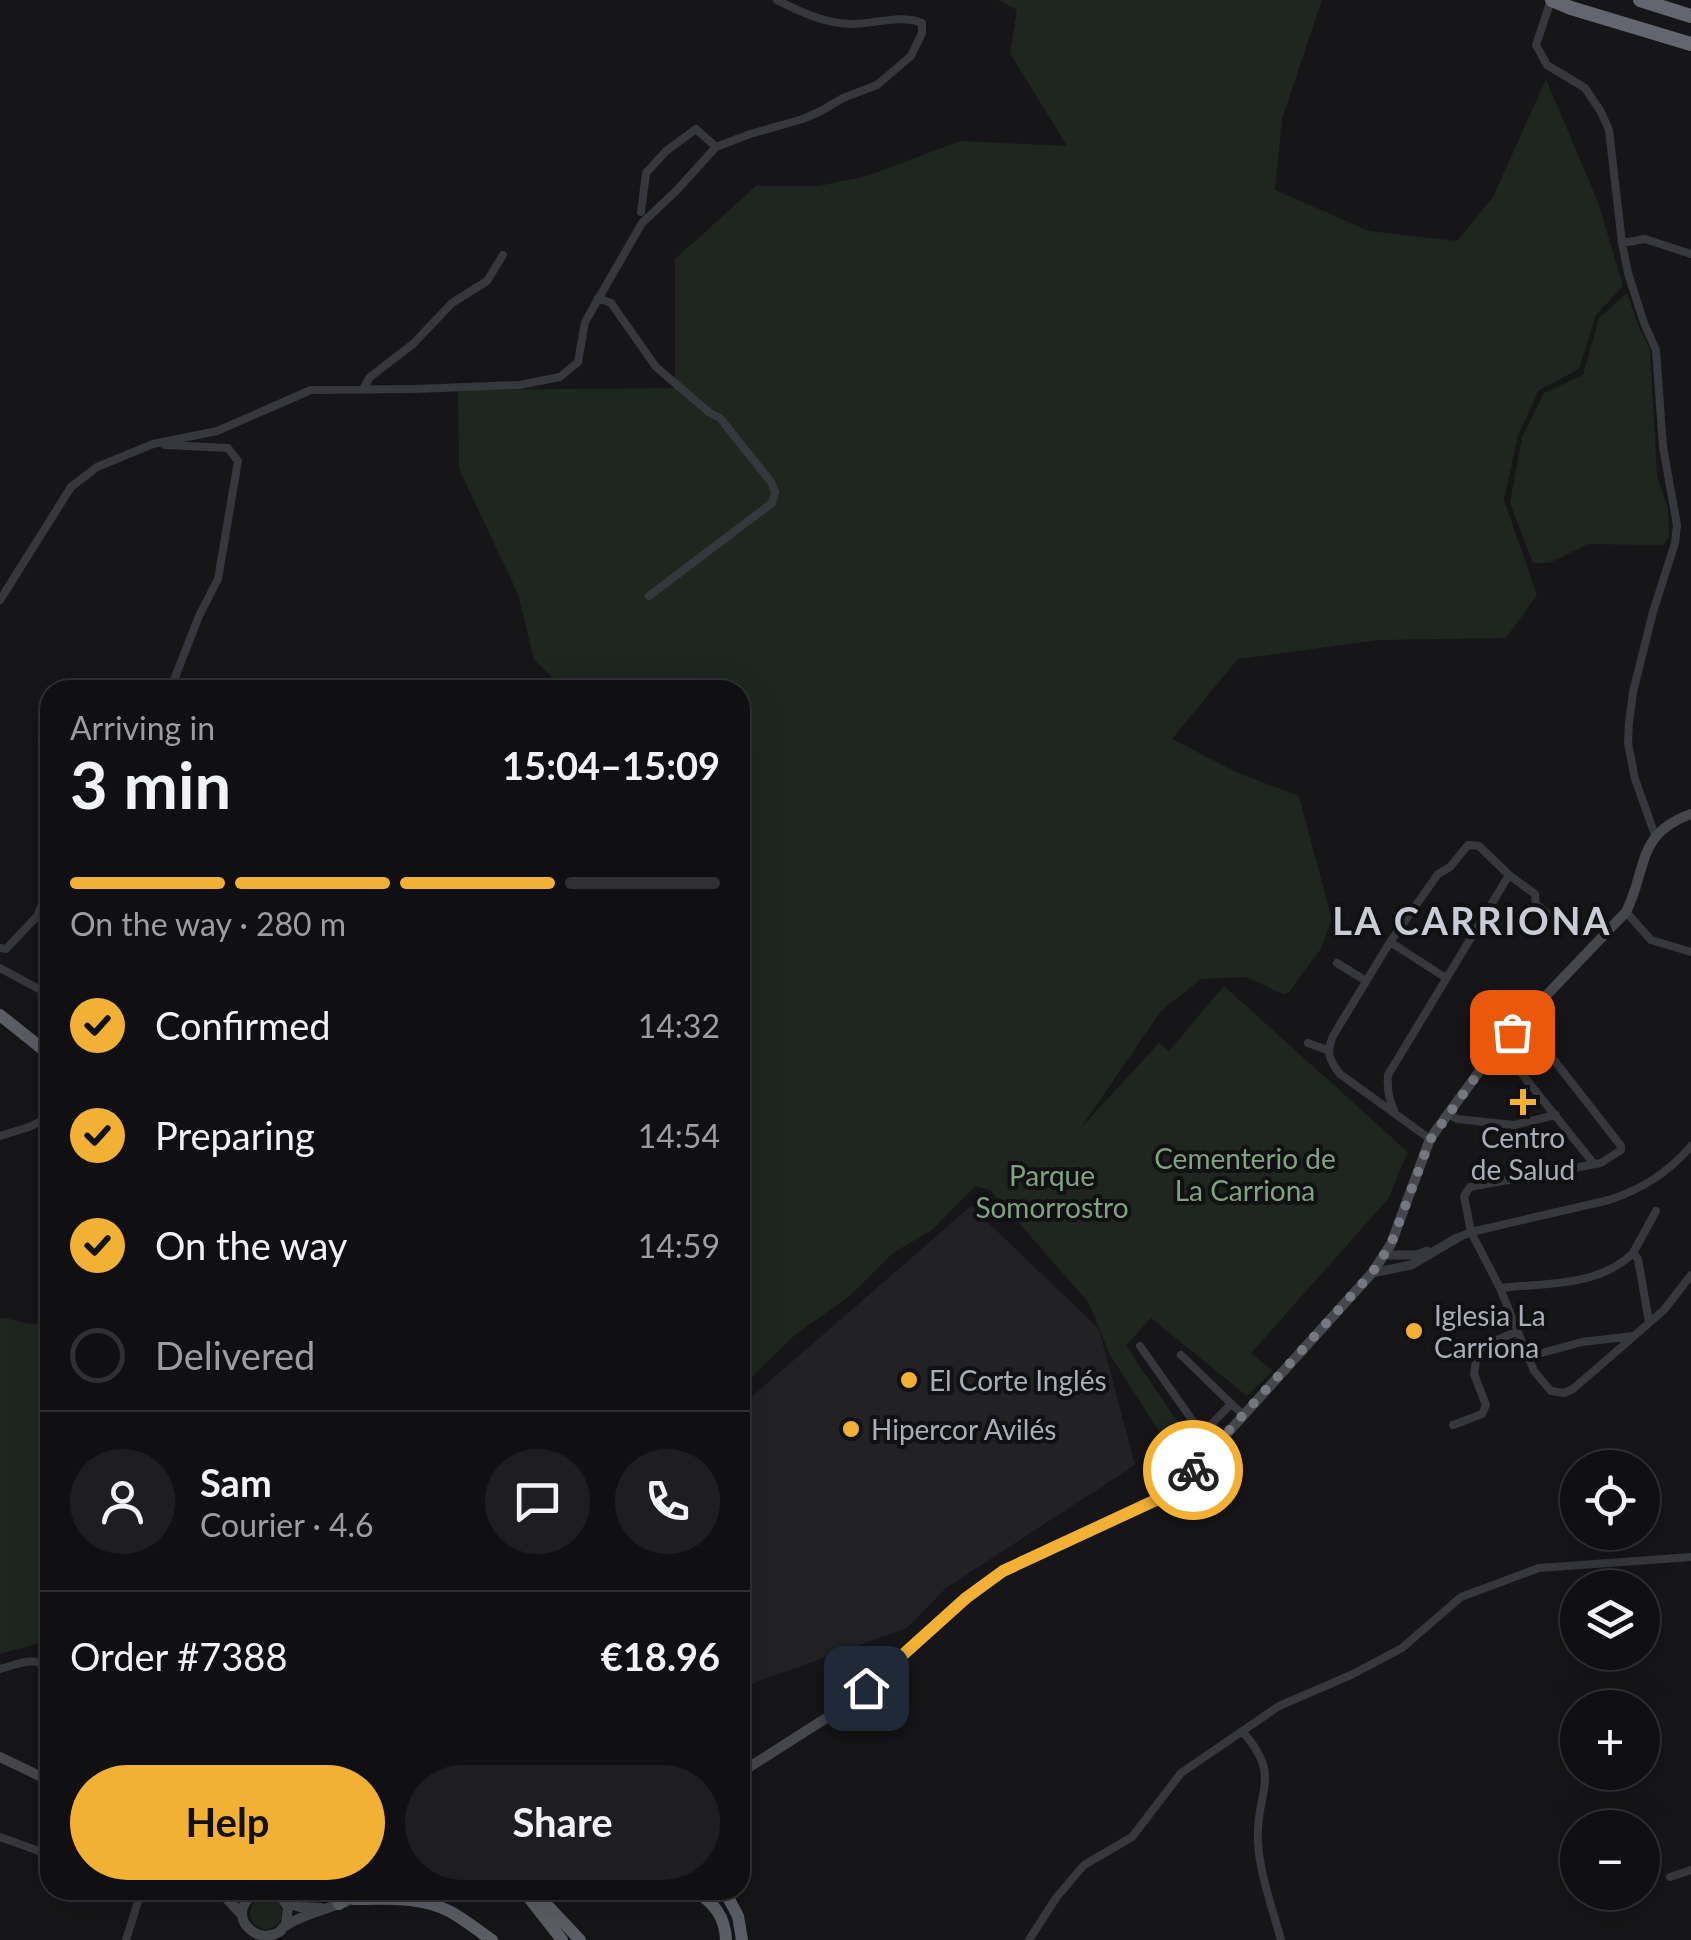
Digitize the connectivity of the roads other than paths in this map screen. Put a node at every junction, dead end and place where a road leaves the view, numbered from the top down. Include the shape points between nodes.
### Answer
1 (777, 0) edge
2 (1551, 0) edge
3 (1640, 0) edge
4 (1691, 16) edge
5 (1691, 44) edge
6 (716, 147) junction
7 (641, 212) dead end
8 (1622, 243) junction
9 (1691, 254) edge
10 (503, 255) dead end
11 (598, 298) junction
12 (363, 389) junction
13 (153, 444) junction
14 (649, 596) dead end
15 (0, 600) edge
16 (174, 680) edge
17 (1691, 814) edge
18 (1655, 835) junction
19 (1510, 875) junction
20 (40, 909) edge
21 (1626, 912) junction
22 (1548, 914) dead end
23 (38, 915) joint
24 (1390, 942) junction
25 (0, 948) edge
26 (1691, 952) edge
27 (1337, 964) dead end
28 (0, 968) edge
29 (1446, 978) junction
30 (1366, 981) junction
31 (40, 990) edge
32 (0, 1015) edge
33 (1308, 1043) dead end
34 (1498, 1046) junction
35 (40, 1047) edge
36 (1327, 1050) junction
37 (1509, 1058) junction
38 (1396, 1114) junction
39 (1448, 1114) junction
40 (1556, 1115) junction
41 (40, 1123) edge
42 (0, 1136) edge
43 (1430, 1140) junction
44 (1691, 1146) edge
45 (1594, 1164) junction
46 (1656, 1211) dead end
47 (1471, 1232) junction
48 (1457, 1238) junction
49 (1633, 1254) junction
50 (1386, 1255) junction
51 (1372, 1273) junction
52 (1691, 1275) edge
53 (1500, 1288) junction
54 (1649, 1322) junction
55 (1516, 1332) junction
56 (1632, 1336) junction
57 (1140, 1346) dead end
58 (1180, 1356) dead end
59 (1527, 1357) junction
60 (1231, 1404) junction
61 (1243, 1415) junction
62 (1453, 1426) dead end
63 (1691, 1558) edge
64 (40, 1662) edge
65 (0, 1669) edge
66 (1242, 1731) junction
67 (0, 1757) edge
68 (750, 1767) edge
69 (0, 1769) edge
70 (26, 1771) junction
71 (40, 1777) edge
72 (0, 1837) edge
73 (40, 1851) edge
74 (1691, 1870) edge
75 (1670, 1877) dead end
76 (138, 1900) edge
77 (229, 1900) edge
78 (248, 1900) edge
79 (284, 1900) edge
80 (345, 1900) edge
81 (406, 1900) edge
82 (531, 1900) edge
83 (542, 1900) edge
84 (706, 1900) edge
85 (729, 1900) edge
86 (286, 1902) junction
87 (245, 1921) junction
88 (286, 1925) junction
89 (268, 1938) edge
90 (126, 1940) edge
91 (248, 1940) edge
92 (492, 1940) edge
93 (562, 1940) edge
94 (580, 1940) edge
95 (726, 1940) edge
96 (742, 1940) edge
97 (1030, 1940) edge
98 (1281, 1940) edge

1 - 6 street via 834,23 912,19 922,23 922,33 911,56 877,85 803,119
2 - 5 highway
2 - 8 street via 1536,45 1547,65 1585,88 1602,112
3 - 4 highway
6 - 7 street via 696,129 666,151 646,173
6 - 11 street via 642,223
8 - 9 street via 1645,239
8 - 18 street via 1656,350 1663,447 1678,525 1629,728 1632,769
10 - 12 street via 486,280 452,303
11 - 12 street via 585,322 578,362 560,377 519,385
11 - 14 street via 611,304 656,367 720,418 775,492 772,503
12 - 13 street via 310,390 217,432
13 - 15 street via 97,466 71,487
13 - 16 street via 228,448 238,461 218,579
17 - 18 main road
18 - 21 main road
19 - 22 street
19 - 24 street via 1479,846 1468,845 1438,874
19 - 29 street
20 - 23 street
21 - 26 street via 1651,940
21 - 34 main road
23 - 25 street
24 - 29 street
24 - 30 street
27 - 30 street
28 - 31 street
29 - 38 street via 1388,1075
30 - 36 street
32 - 35 highway
33 - 36 street
34 - 37 street
34 - 39 main road
36 - 38 street via 1340,1074
37 - 40 street
37 - 45 street via 1536,1037 1619,1142 1621,1150
38 - 43 street
39 - 40 street via 1514,1126
39 - 43 main road
40 - 45 street
41 - 42 street
43 - 50 main road
44 - 47 street via 1666,1173 1629,1194
45 - 47 street via 1470,1187 1464,1196
46 - 49 street
47 - 48 street
47 - 53 street
48 - 50 street via 1416,1255
48 - 51 street via 1410,1265
49 - 53 street via 1596,1277
49 - 54 street
50 - 51 main road
51 - 61 main road
52 - 54 street
53 - 55 street
54 - 56 street
55 - 59 street
55 - 62 street via 1478,1348 1474,1374 1486,1405 1482,1414
56 - 59 street
56 - 59 street via 1564,1393 1551,1391
57 - 60 street via 1202,1434
58 - 60 street
60 - 61 street
61 - 68 main road via 1173,1488 1003,1571 853,1700
63 - 66 street via 1539,1568 1514,1576 1460,1597 1402,1648 1278,1706
64 - 65 street
66 - 97 street via 1182,1773 1132,1837 1084,1865
66 - 98 street via 1265,1771 1258,1844
67 - 70 main road
69 - 70 main road
70 - 71 main road
72 - 73 street
74 - 75 street
76 - 90 street
77 - 87 main road
78 - 87 main road
79 - 86 main road
80 - 86 main road via 300,1907
80 - 88 main road
81 - 92 highway via 452,1913
82 - 93 highway
83 - 94 highway
84 - 95 highway via 719,1910
85 - 96 highway
86 - 88 main road
87 - 89 main road
87 - 91 street
88 - 89 main road

